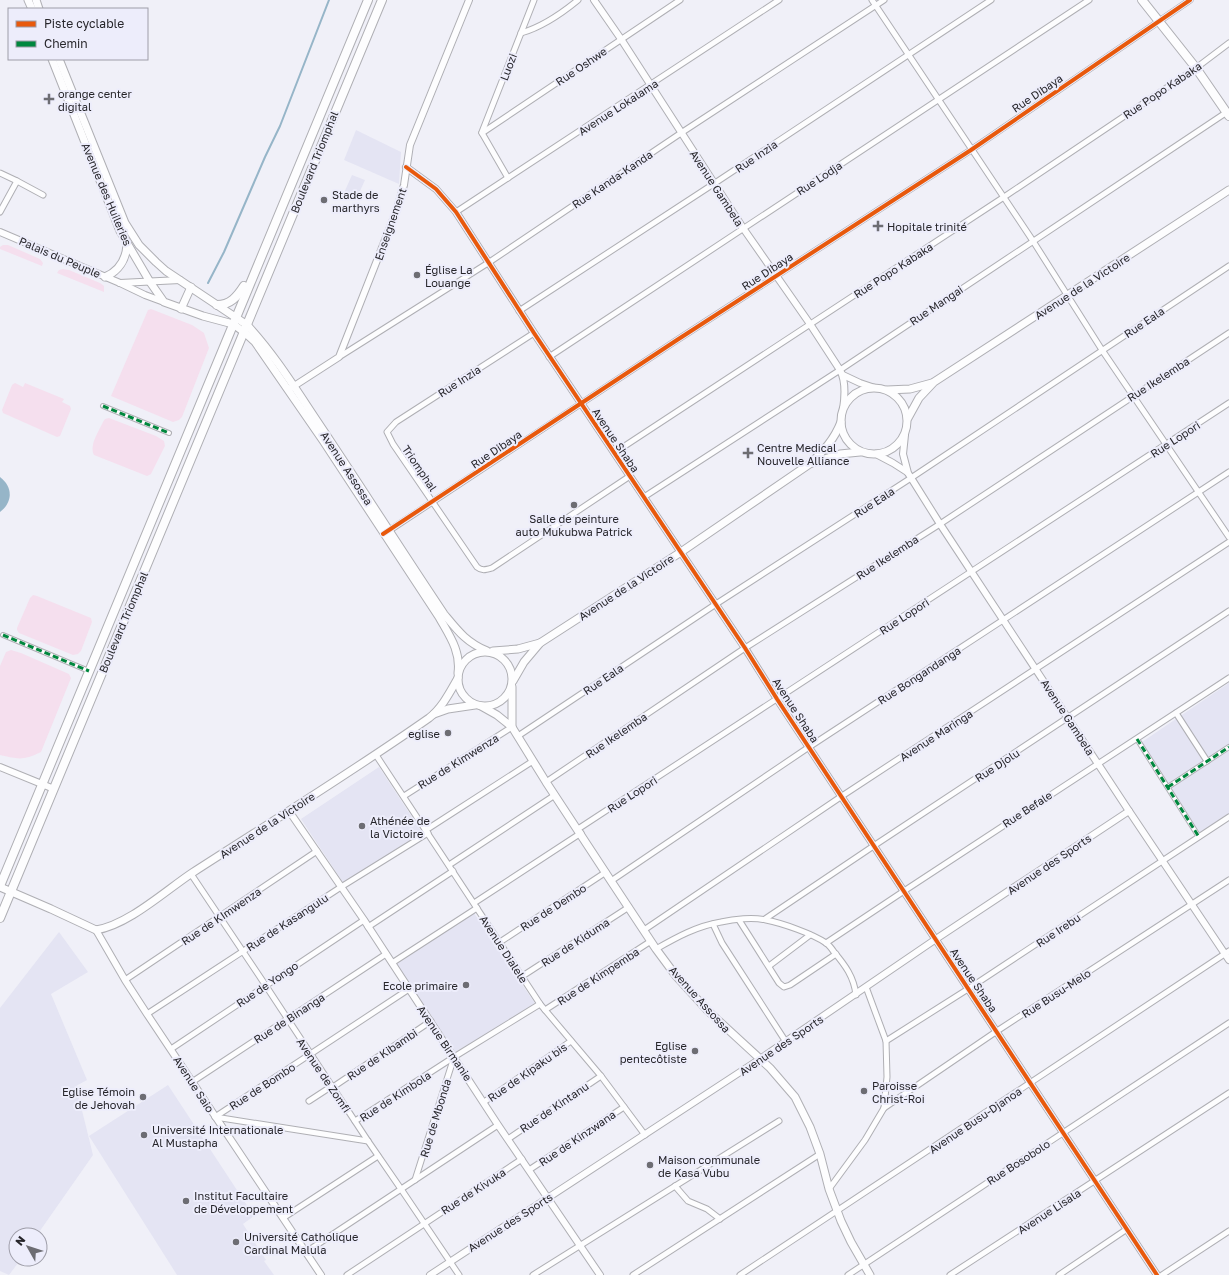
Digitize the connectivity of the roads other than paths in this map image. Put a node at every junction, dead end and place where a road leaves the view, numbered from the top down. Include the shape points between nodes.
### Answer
1 (368, 0) edge
2 (382, 0) edge
3 (469, 0) edge
4 (534, 0) edge
5 (578, 0) edge
6 (594, 0) edge
7 (680, 0) edge
8 (779, 0) edge
9 (872, 0) edge
10 (884, 0) edge
11 (991, 0) edge
12 (1089, 0) edge
13 (1142, 0) edge
14 (1190, 0) edge
15 (875, 6) junction
16 (1159, 21) junction
17 (521, 33) junction
18 (621, 39) junction
19 (1229, 43) edge
20 (908, 54) junction
21 (52, 60) edge
22 (59, 60) edge
23 (1196, 68) junction
24 (650, 85) junction
25 (938, 100) junction
26 (1228, 114) edge
27 (482, 133) junction
28 (681, 133) junction
29 (971, 150) junction
30 (406, 167) junction
31 (0, 173) edge
32 (508, 178) junction
33 (17, 180) junction
34 (715, 183) junction
35 (1229, 190) edge
36 (43, 195) dead end
37 (1004, 197) junction
38 (116, 210) junction
39 (0, 212) edge
40 (456, 212) junction
41 (743, 228) junction
42 (0, 232) edge
43 (1033, 241) junction
44 (127, 244) junction
45 (488, 263) junction
46 (1229, 266) edge
47 (253, 274) junction
48 (776, 275) junction
49 (105, 277) junction
50 (180, 280) junction
51 (150, 282) junction
52 (120, 283) junction
53 (191, 287) junction
54 (1068, 295) junction
55 (164, 302) junction
56 (217, 306) junction
57 (182, 309) junction
58 (519, 311) junction
59 (234, 321) junction
60 (810, 324) junction
61 (246, 328) junction
62 (534, 333) junction
63 (1229, 333) edge
64 (1102, 350) junction
65 (339, 357) junction
66 (549, 357) junction
67 (841, 372) junction
68 (934, 382) junction
69 (291, 388) junction
70 (875, 388) junction
71 (887, 390) junction
72 (1134, 396) junction
73 (1229, 403) edge
74 (581, 404) junction
75 (103, 406) dead end
76 (844, 409) junction
77 (908, 418) junction
78 (841, 422) junction
79 (387, 432) joint
80 (169, 433) dead end
81 (905, 435) junction
82 (1166, 444) junction
83 (861, 452) junction
84 (614, 453) junction
85 (876, 454) junction
86 (811, 463) junction
87 (1229, 472) edge
88 (910, 475) junction
89 (630, 476) junction
90 (1198, 492) junction
91 (644, 497) junction
92 (433, 502) junction
93 (940, 524) junction
94 (386, 533) junction
95 (1229, 537) edge
96 (1229, 542) edge
97 (681, 552) junction
98 (972, 572) junction
99 (716, 604) junction
100 (1229, 611) edge
101 (441, 616) junction
102 (1004, 620) junction
103 (3, 636) dead end
104 (540, 643) junction
105 (746, 648) junction
106 (488, 651) junction
107 (1036, 669) junction
108 (89, 671) junction
109 (458, 675) junction
110 (1229, 678) edge
111 (512, 682) junction
112 (777, 699) junction
113 (478, 705) junction
114 (1176, 713) junction
115 (434, 714) junction
116 (1068, 717) junction
117 (512, 727) junction
118 (518, 736) junction
119 (1137, 739) junction
120 (809, 747) junction
121 (1229, 747) edge
122 (376, 755) junction
123 (533, 761) junction
124 (1207, 761) junction
125 (1098, 763) junction
126 (0, 767) edge
127 (546, 782) junction
128 (42, 785) junction
129 (1168, 787) junction
130 (54, 789) junction
131 (555, 795) junction
132 (404, 796) junction
133 (842, 796) junction
134 (290, 811) junction
135 (1129, 811) junction
136 (1229, 817) edge
137 (427, 831) junction
138 (579, 831) junction
139 (1199, 837) junction
140 (874, 845) junction
141 (317, 851) junction
142 (1162, 861) junction
143 (449, 865) junction
144 (453, 871) junction
145 (606, 872) junction
146 (191, 874) junction
147 (1229, 880) edge
148 (611, 881) junction
149 (341, 886) junction
150 (0, 887) edge
151 (904, 890) junction
152 (11, 892) junction
153 (475, 905) junction
154 (1191, 905) junction
155 (629, 907) junction
156 (220, 916) junction
157 (0, 918) edge
158 (364, 920) junction
159 (739, 920) junction
160 (765, 920) junction
161 (713, 924) junction
162 (368, 927) junction
163 (96, 930) junction
164 (644, 930) junction
165 (810, 935) junction
166 (936, 939) junction
167 (651, 941) junction
168 (500, 942) junction
169 (826, 944) junction
170 (656, 949) junction
171 (243, 951) junction
172 (1227, 952) edge
173 (386, 954) junction
174 (836, 954) junction
175 (1229, 960) edge
176 (392, 963) junction
177 (769, 966) junction
178 (521, 977) junction
179 (125, 980) junction
180 (266, 986) junction
181 (866, 987) junction
182 (409, 989) junction
183 (968, 989) junction
184 (856, 995) junction
185 (540, 1004) junction
186 (545, 1010) junction
187 (147, 1014) junction
188 (287, 1019) junction
189 (431, 1021) junction
190 (1229, 1022) edge
191 (997, 1031) junction
192 (571, 1041) junction
193 (886, 1041) junction
194 (786, 1042) junction
195 (170, 1049) junction
196 (311, 1055) junction
197 (454, 1057) junction
198 (760, 1059) junction
199 (601, 1076) junction
200 (192, 1082) junction
201 (1031, 1082) junction
202 (332, 1087) junction
203 (1229, 1093) edge
204 (309, 1101) dead end
205 (484, 1102) junction
206 (624, 1107) junction
207 (884, 1108) junction
208 (216, 1117) junction
209 (355, 1121) junction
210 (779, 1121) dead end
211 (498, 1125) junction
212 (1064, 1133) junction
213 (644, 1135) junction
214 (508, 1139) junction
215 (368, 1142) junction
216 (820, 1154) junction
217 (378, 1156) junction
218 (522, 1159) junction
219 (529, 1170) junction
220 (415, 1180) junction
221 (1095, 1181) junction
222 (676, 1186) junction
223 (402, 1189) junction
224 (829, 1189) junction
225 (548, 1197) junction
226 (837, 1212) junction
227 (283, 1218) junction
228 (720, 1219) junction
229 (424, 1223) junction
230 (1127, 1230) junction
231 (1229, 1231) edge
232 (581, 1244) junction
233 (306, 1252) junction
234 (450, 1261) junction
235 (864, 1265) junction
236 (321, 1275) edge
237 (347, 1275) edge
238 (430, 1275) edge
239 (459, 1275) edge
240 (533, 1275) edge
241 (600, 1275) edge
242 (633, 1275) edge
243 (740, 1275) edge
244 (848, 1275) edge
245 (870, 1275) edge
246 (950, 1275) edge
247 (1059, 1275) edge
248 (1157, 1275) edge
249 (1162, 1275) edge

1 - 47 main road, Boulevard Triomphal
2 - 61 main road, Boulevard Triomphal
3 - 30 street, Enseignement via 414,134
4 - 17 street, Luozi
5 - 17 street via 540,26
6 - 18 street, Avenue Gambela
7 - 18 street, Rue Oshwe
8 - 24 street, Avenue Lokalama
9 - 15 street
10 - 15 street, Rue Kanda-Kanda
11 - 20 street, Rue Inzia
12 - 25 street, Rue Lodja
13 - 16 main road
14 - 16 street, Rue Dibaya
15 - 20 street
15 - 28 street, Rue Kanda-Kanda
16 - 23 main road
16 - 29 street, Rue Dibaya
17 - 27 street, Luozi
18 - 24 street, Avenue Gambela
18 - 27 street, Rue Oshwe
19 - 23 street, Rue Popo Kabaka
20 - 25 street
20 - 34 street, Rue Inzia
21 - 38 main road, Avenue des Huileries
22 - 38 main road, Avenue des Huileries
23 - 26 main road
23 - 37 street, Rue Popo Kabaka
24 - 28 street, Avenue Gambela
24 - 32 street, Avenue Lokalama
25 - 29 street
25 - 41 street, Rue Lodja
26 - 43 street, Rue Mangai
27 - 32 street
28 - 34 street, Avenue Gambela
28 - 45 street, Rue Kanda-Kanda
29 - 37 street
29 - 48 street, Rue Dibaya
30 - 40 street, Avenue Shaba via 436,189
30 - 65 street, Enseignement via 396,212
31 - 33 street
32 - 40 street, Avenue Lokalama
33 - 36 street
33 - 39 street
34 - 41 street, Avenue Gambela
34 - 58 street, Rue Inzia
35 - 54 main road, Avenue de la Victoire
37 - 43 street
37 - 60 street, Rue Popo Kabaka
38 - 44 main road, Avenue des Huileries via 120,230
38 - 50 main road, Avenue des Huileries via 139,245
40 - 45 street, Avenue Shaba
41 - 48 street, Avenue Gambela
41 - 66 street, Rue Lodja
42 - 49 street, Palais du Peuple
43 - 54 street
43 - 67 street, Rue Mangai
44 - 49 main road via 127,251 119,268
44 - 51 main road, Avenue des Huileries
45 - 58 street, Avenue Shaba
45 - 65 street, Rue Kanda-Kanda
46 - 64 street, Rue Eala
47 - 56 main road via 234,300
47 - 59 main road, Boulevard Triomphal
48 - 60 street, Avenue Gambela
48 - 74 street, Rue Dibaya
49 - 52 street, Palais du Peuple
50 - 51 street, Palais du Peuple
50 - 53 main road, Avenue des Huileries
51 - 52 street, Palais du Peuple
51 - 55 main road, Avenue des Huileries
52 - 55 street, Palais du Peuple
53 - 56 main road, Avenue des Huileries
53 - 57 main road
54 - 64 street
54 - 68 main road, Avenue de la Victoire
55 - 57 main road
56 - 59 main road, Avenue des Huileries
57 - 59 main road
58 - 62 street, Avenue Shaba
59 - 61 main road, Avenue Assossa
59 - 108 main road, Boulevard Triomphal
60 - 67 street, Avenue Gambela
60 - 84 street, Rue Popo Kabaka
61 - 69 main road, Avenue Assossa
61 - 130 main road, Boulevard Triomphal
62 - 66 street, Avenue Shaba
62 - 79 street, Rue Inzia via 396,422
63 - 72 street, Rue Ikelemba
64 - 72 street
64 - 88 street, Rue Eala
65 - 69 street
66 - 74 street, Avenue Shaba
67 - 70 street
67 - 76 street via 845,394
67 - 91 street, Rue Mangai
68 - 71 main road via 910,389
68 - 77 main road via 919,398
69 - 94 main road, Avenue Assossa
70 - 71 main road
70 - 76 main road via 856,393
71 - 77 main road via 901,401
72 - 82 street
72 - 93 street, Rue Ikelemba
73 - 82 street, Rue Lopori
74 - 84 street, Avenue Shaba
74 - 92 street, Rue Dibaya
75 - 80 street
76 - 78 main road
77 - 81 main road
78 - 83 main road via 845,437
78 - 86 main road via 828,446
79 - 92 street, Triomphal
81 - 85 main road via 898,445 888,452
81 - 88 street via 903,454
82 - 90 street
82 - 98 street, Rue Lopori
83 - 85 main road
83 - 86 main road via 840,454
84 - 89 street, Avenue Shaba
85 - 88 street
86 - 97 main road, Avenue de la Victoire
87 - 90 street, Rue Bongandanga
88 - 93 street, Avenue Gambela
88 - 99 street, Rue Eala
89 - 91 street, Avenue Shaba
89 - 92 street, Triomphal via 486,570 481,570 477,566
90 - 95 street
90 - 102 street, Rue Bongandanga
91 - 97 street, Avenue Shaba
92 - 94 street, Rue Dibaya
93 - 98 street, Avenue Gambela
93 - 105 street, Rue Ikelemba
94 - 101 main road, Avenue Assossa
96 - 107 street, Avenue Maringa
97 - 99 street, Avenue Shaba
97 - 104 main road, Avenue de la Victoire
98 - 102 street, Avenue Gambela
98 - 112 street, Rue Lopori
99 - 105 street, Avenue Shaba
99 - 118 street, Rue Eala
100 - 116 street, Rue Djolu
101 - 106 main road via 469,641
101 - 109 main road via 455,645
102 - 107 street, Avenue Gambela
102 - 120 street, Rue Bongandanga
103 - 108 street
104 - 106 main road via 518,650
104 - 111 main road
105 - 112 street, Avenue Shaba
105 - 127 street, Rue Ikelemba
106 - 109 main road via 476,653 466,659
106 - 111 main road via 498,654 507,662 512,673
107 - 116 street, Avenue Gambela
107 - 133 street, Avenue Maringa
108 - 128 main road, Boulevard Triomphal
109 - 113 main road via 458,685 464,697
109 - 115 main road via 449,694
110 - 114 street, Rue Befale
111 - 113 main road via 510,691 498,703 490,706
111 - 117 main road
112 - 120 street, Avenue Shaba
112 - 138 street, Rue Lopori
113 - 115 main road via 452,708
113 - 117 main road
114 - 119 street, Rue Befale
114 - 124 street
115 - 122 main road, Avenue de la Victoire
116 - 125 street, Avenue Gambela
116 - 140 street, Rue Djolu
117 - 118 main road, Avenue Assossa
117 - 132 street, Rue de Kimwenza
118 - 123 main road, Avenue Assossa
119 - 125 street, Rue Befale
119 - 129 street
120 - 133 street, Avenue Shaba
120 - 148 street, Rue Bongandanga
121 - 124 street
122 - 132 street, Avenue Dialele
122 - 134 main road, Avenue de la Victoire
123 - 127 main road, Avenue Assossa
123 - 137 street, Rue de Kasangulu
124 - 129 street
125 - 135 street, Avenue Gambela
125 - 151 street, Rue Befale
126 - 128 street
127 - 131 main road, Avenue Assossa
128 - 130 street
128 - 150 main road, Boulevard Triomphal
129 - 139 street
130 - 152 main road, Boulevard Triomphal
131 - 138 main road, Avenue Assossa
131 - 143 street
132 - 137 street, Avenue Dialele
133 - 140 street, Avenue Shaba
133 - 164 street, Avenue Maringa
134 - 141 street, Avenue Birmanie
134 - 146 main road, Avenue de la Victoire
135 - 142 street, Avenue Gambela
135 - 166 street, Avenue des Sports
136 - 139 street, Rue Irebu
137 - 143 street, Avenue Dialele
137 - 149 street, Rue de Kasangulu
138 - 145 main road, Avenue Assossa
138 - 153 street
139 - 142 street, Rue Irebu
140 - 151 street, Avenue Shaba
140 - 160 street, Rue Djolu
141 - 149 street, Avenue Birmanie
141 - 156 street, Rue de KImwenza
142 - 154 street, Avenue Gambela
142 - 183 street, Rue Irebu
143 - 144 street, Avenue Dialele
144 - 153 street, Avenue Dialele
144 - 162 street
145 - 148 main road, Avenue Assossa
145 - 168 street, Rue de Dembo
146 - 156 street, Avenue de Zomfi
146 - 163 main road, Avenue de la Victoire via 123,920
147 - 154 street, Rue Busu-Melo
148 - 155 main road, Avenue Assossa
149 - 158 street, Avenue Birmanie
149 - 171 street, Rue de Kasangulu
150 - 152 main road
151 - 166 street, Avenue Shaba
151 - 169 street, Rue Befale
152 - 157 main road, Boulevard Triomphal
152 - 163 main road
153 - 168 street, Avenue Dialele
153 - 176 street
154 - 172 street, Avenue Gambela
154 - 191 street, Rue Busu-Melo
155 - 164 main road, Avenue Assossa
155 - 178 street, Rue de Kiduma
156 - 171 street, Avenue de Zomfi
156 - 179 street, Rue de KImwenza
158 - 162 street, Avenue Birmanie
158 - 180 street, Rue de Yongo
159 - 160 street
159 - 161 street
159 - 177 street
160 - 165 street
161 - 170 street via 689,931
161 - 194 street via 722,943
162 - 173 street, Avenue Birmanie
163 - 179 street, Avenue Saio
164 - 167 main road, Avenue Assossa
165 - 169 street
165 - 177 street
166 - 181 street, Avenue des Sports
166 - 183 street, Avenue Shaba
167 - 170 main road, Avenue Assossa
167 - 186 street, Rue de Kimpemba
168 - 178 street, Avenue Dialele
169 - 174 street
170 - 198 main road, Avenue Assossa via 676,976 708,1011
171 - 180 street, Avenue de Zomfi
171 - 187 street, Rue de Kasangulu
172 - 175 street, Avenue Gambela
172 - 201 street, Avenue Busu-Djanoa
173 - 176 street, Avenue Birmanie
173 - 188 street, Rue de Binanga
174 - 177 street via 784,987
174 - 184 street via 852,977
176 - 182 street, Avenue Birmanie
178 - 185 street, Avenue Dialele
179 - 187 street, Avenue Saio
180 - 188 street, Avenue de Zomfi
180 - 195 street, Rue de Yongo
181 - 184 street, Avenue des Sports
181 - 193 street
182 - 189 street, Avenue Birmanie
182 - 196 street, Rue de Bombo
183 - 191 street, Avenue Shaba
183 - 193 street, Rue Irebu
184 - 194 street, Avenue des Sports
185 - 186 street, Avenue Dialele
185 - 197 street, Rue de Kimpemba
186 - 192 street, Avenue Dialele
187 - 195 street, Avenue Saio
188 - 196 street, Avenue de Zomfi
188 - 200 street, Rue de Binanga
189 - 197 street, Avenue Birmanie
189 - 202 street, Rue de Kibambi
190 - 212 street, Rue Bosobolo
191 - 201 street, Avenue Shaba
191 - 207 street, Rue Busu-Melo
192 - 199 street, Avenue Dialele
192 - 205 street, Rue de Kipaku bis
193 - 207 street via 887,1077
194 - 198 street, Avenue des Sports
195 - 200 street, Avenue Saio
196 - 202 street, Avenue de Zomfi
196 - 208 street, Rue de Bombo
197 - 205 street, Avenue Birmanie
197 - 209 street, Rue de Kimbola
197 - 220 street, Rue de Mbonda
198 - 213 street, Avenue des Sports
198 - 216 main road, Avenue Assossa via 785,1084 799,1103
199 - 206 street, Avenue Dialele
199 - 214 street, Rue de Kintanu
200 - 208 street, Avenue Saio
201 - 212 street, Avenue Shaba
201 - 226 street, Avenue Busu-Djanoa
202 - 204 street, Rue de Kibambi
202 - 209 street, Avenue de Zomfi
203 - 221 street, Avenue Lisala
205 - 211 street, Avenue Birmanie
206 - 213 street, Avenue Dialele
206 - 219 street, Rue de Kinzwana
207 - 224 street via 865,1140
208 - 215 street
208 - 227 street, Avenue Saio
209 - 215 street, Avenue de Zomfi
210 - 222 street
211 - 214 street, Avenue Birmanie
211 - 220 street
212 - 221 street, Avenue Shaba
212 - 235 street, Rue Bosobolo
213 - 225 street, Avenue des Sports
214 - 218 street, Avenue Birmanie
215 - 217 street, Avenue de Zomfi
216 - 224 main road, Avenue Assossa
216 - 228 street
217 - 223 street, Avenue de Zomfi
217 - 227 street
218 - 219 street, Avenue Birmanie
218 - 229 street, Rue de Kivuka
219 - 225 street, Avenue Birmanie
220 - 223 street
221 - 230 street, Avenue Shaba
221 - 246 street, Avenue Lisala
222 - 228 street via 688,1201 707,1209
222 - 232 street
223 - 229 street, Avenue de Zomfi
223 - 233 street
224 - 226 main road, Avenue Assossa
225 - 232 street, Avenue Birmanie
225 - 234 street, Avenue des Sports
226 - 235 main road, Avenue Assossa
226 - 243 street, Avenue Busu-Djanoa
227 - 233 street, Avenue Saio
228 - 242 street
229 - 234 street, Avenue de Zomfi
229 - 237 street, Rue de Kivuka
230 - 247 street
230 - 248 street, Avenue Shaba
231 - 249 street
232 - 240 street
232 - 241 street, Avenue Birmanie
233 - 236 street, Avenue Saio
234 - 238 street, Avenue des Sports
234 - 239 street, Avenue de Zomfi
235 - 244 street, Rue Bosobolo
235 - 245 main road, Avenue Assossa

